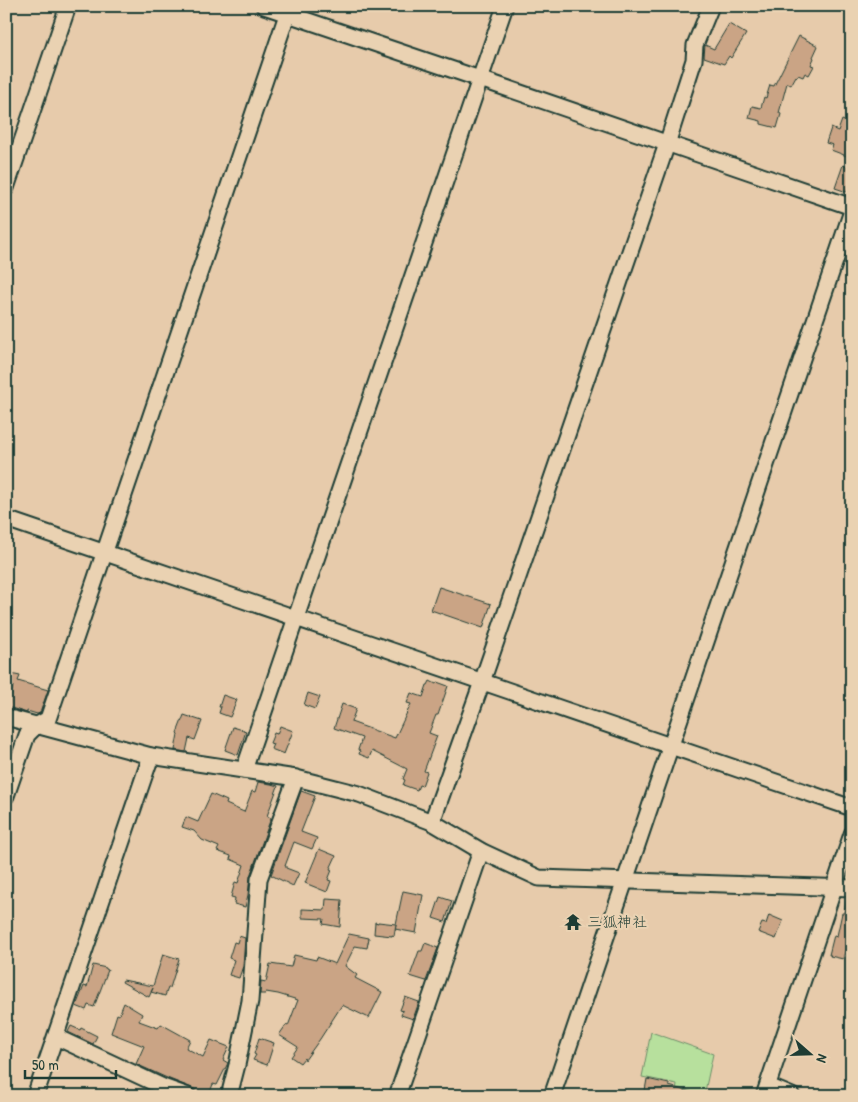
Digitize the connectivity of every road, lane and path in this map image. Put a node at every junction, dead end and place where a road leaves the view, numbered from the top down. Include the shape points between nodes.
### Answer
1 (68, 6) edge
2 (264, 6) edge
3 (505, 6) edge
4 (711, 6) edge
5 (288, 10) edge
6 (480, 79) junction
7 (667, 144) junction
8 (6, 188) edge
9 (852, 207) edge
10 (852, 212) edge
11 (6, 520) edge
12 (104, 552) junction
13 (296, 619) junction
14 (482, 682) junction
15 (6, 717) edge
16 (37, 725) junction
17 (671, 746) junction
18 (152, 756) junction
19 (244, 770) junction
20 (296, 778) junction
21 (6, 796) edge
22 (852, 808) edge
23 (432, 822) junction
24 (852, 834) edge
25 (481, 851) junction
26 (625, 881) junction
27 (834, 887) junction
28 (852, 888) edge
29 (56, 1037) junction
30 (766, 1091) edge
31 (35, 1096) edge
32 (188, 1096) edge
33 (229, 1096) edge
34 (397, 1096) edge
35 (552, 1096) edge
36 (792, 1096) edge

1 - 8 street
2 - 5 street
3 - 6 street
4 - 7 street via 695,45 694,60
5 - 6 street
5 - 12 street
6 - 7 street
6 - 13 street
7 - 9 street
7 - 14 street
10 - 17 street
11 - 12 street
12 - 13 street
12 - 16 street via 48,719
13 - 14 street
13 - 19 street
14 - 17 street
14 - 23 street
15 - 16 street
16 - 18 street
16 - 21 street via 27,735
17 - 22 street
17 - 26 street
18 - 19 street
18 - 29 street
19 - 20 street
20 - 23 street via 359,794
20 - 33 street via 259,879 250,1001
23 - 25 street
24 - 27 street
25 - 26 street via 539,878
25 - 34 street
26 - 27 street
26 - 35 street
27 - 28 street
27 - 30 street
29 - 31 street
29 - 32 street
30 - 36 street

